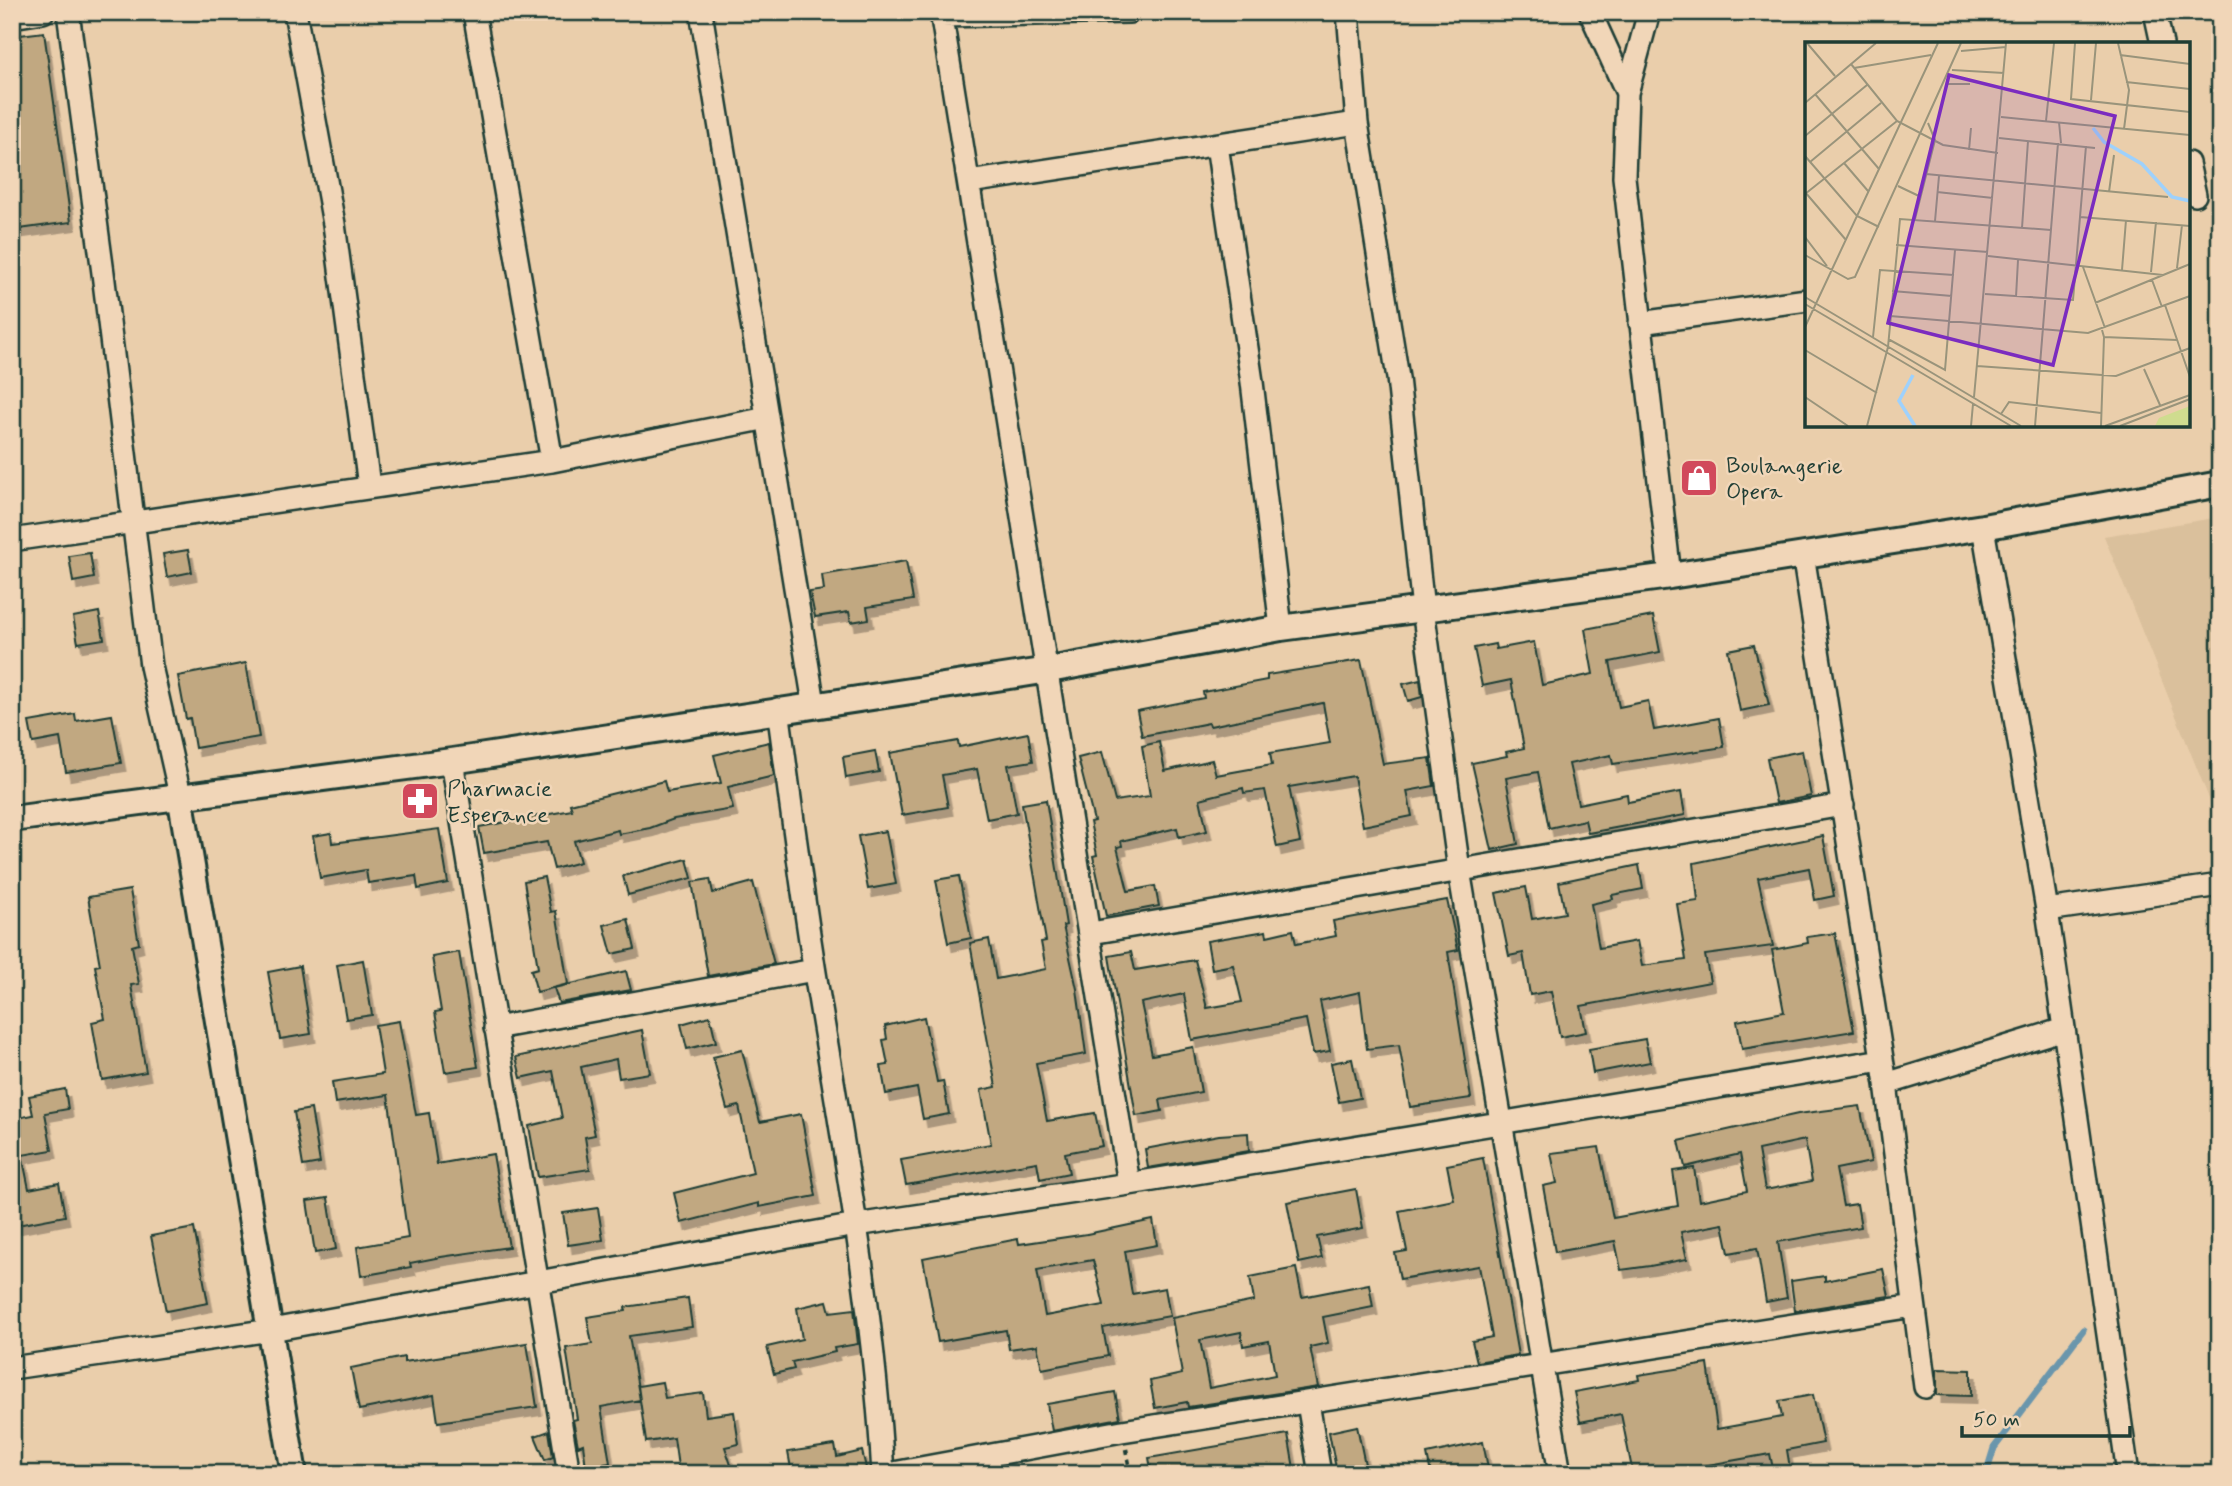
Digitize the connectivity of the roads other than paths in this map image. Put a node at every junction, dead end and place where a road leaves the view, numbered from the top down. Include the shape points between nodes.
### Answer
1 (43, 12) edge
2 (68, 12) edge
3 (295, 12) edge
4 (474, 12) edge
5 (701, 12) edge
6 (1129, 12) edge
7 (1348, 12) edge
8 (1590, 12) edge
9 (1641, 12) edge
10 (1649, 12) edge
11 (2155, 12) edge
12 (942, 14) edge
13 (12, 17) edge
14 (2162, 42) edge
15 (1627, 93) junction
16 (1357, 124) junction
17 (1217, 145) junction
18 (2190, 172) edge
19 (969, 182) junction
20 (2195, 195) dead end
21 (1805, 300) edge
22 (1640, 323) junction
23 (767, 418) junction
24 (552, 461) junction
25 (2220, 484) edge
26 (369, 486) junction
27 (132, 521) junction
28 (1983, 527) junction
29 (12, 540) edge
30 (1803, 554) junction
31 (1670, 576) junction
32 (1423, 609) junction
33 (1281, 628) junction
34 (1049, 670) junction
35 (814, 704) junction
36 (778, 709) junction
37 (452, 761) junction
38 (180, 795) junction
39 (1843, 805) junction
40 (12, 819) edge
41 (1459, 870) junction
42 (2220, 885) edge
43 (2047, 910) junction
44 (1091, 933) junction
45 (814, 970) junction
46 (495, 1028) junction
47 (2064, 1029) junction
48 (1882, 1060) junction
49 (1886, 1084) junction
50 (1502, 1124) junction
51 (1129, 1184) junction
52 (856, 1225) junction
53 (540, 1281) junction
54 (1914, 1306) junction
55 (271, 1330) junction
56 (1543, 1365) junction
57 (12, 1368) edge
58 (1925, 1387) dead end
59 (1308, 1403) junction
60 (294, 1474) edge
61 (569, 1474) edge
62 (885, 1474) edge
63 (1320, 1474) edge
64 (1560, 1474) edge
65 (2128, 1474) edge

1 - 13 street
2 - 27 street
3 - 26 street via 334,224
4 - 24 street
5 - 23 street
6 - 12 street
7 - 16 street
8 - 15 street
9 - 10 street
10 - 15 street
11 - 14 street
12 - 19 street
15 - 22 street via 1625,177
16 - 17 street
16 - 32 street via 1398,378
17 - 19 street
17 - 33 street via 1252,382
18 - 20 street
19 - 34 street
21 - 22 street
22 - 31 street
23 - 24 street
23 - 35 street
24 - 26 street
25 - 28 street
26 - 27 street
27 - 29 street
27 - 38 street via 150,666
28 - 30 street
28 - 43 street
30 - 31 street
30 - 39 street
31 - 32 street
32 - 33 street
32 - 41 street
33 - 34 street
34 - 35 street
34 - 44 street
35 - 36 street
36 - 37 street
36 - 45 street
37 - 38 street
37 - 46 street
38 - 40 street
38 - 55 street
39 - 41 street
39 - 48 street
41 - 44 street
41 - 50 street
42 - 43 street
43 - 47 street
44 - 51 street
45 - 46 street
45 - 52 street
46 - 53 street
47 - 49 street
47 - 65 street
48 - 49 street
48 - 50 street
49 - 54 street
50 - 51 street
50 - 56 street
51 - 52 street
52 - 53 street
52 - 62 street
53 - 55 street
53 - 61 street
54 - 56 street
54 - 58 street
55 - 57 street
55 - 60 street
56 - 59 street
56 - 64 street
59 - 62 street
59 - 63 street

